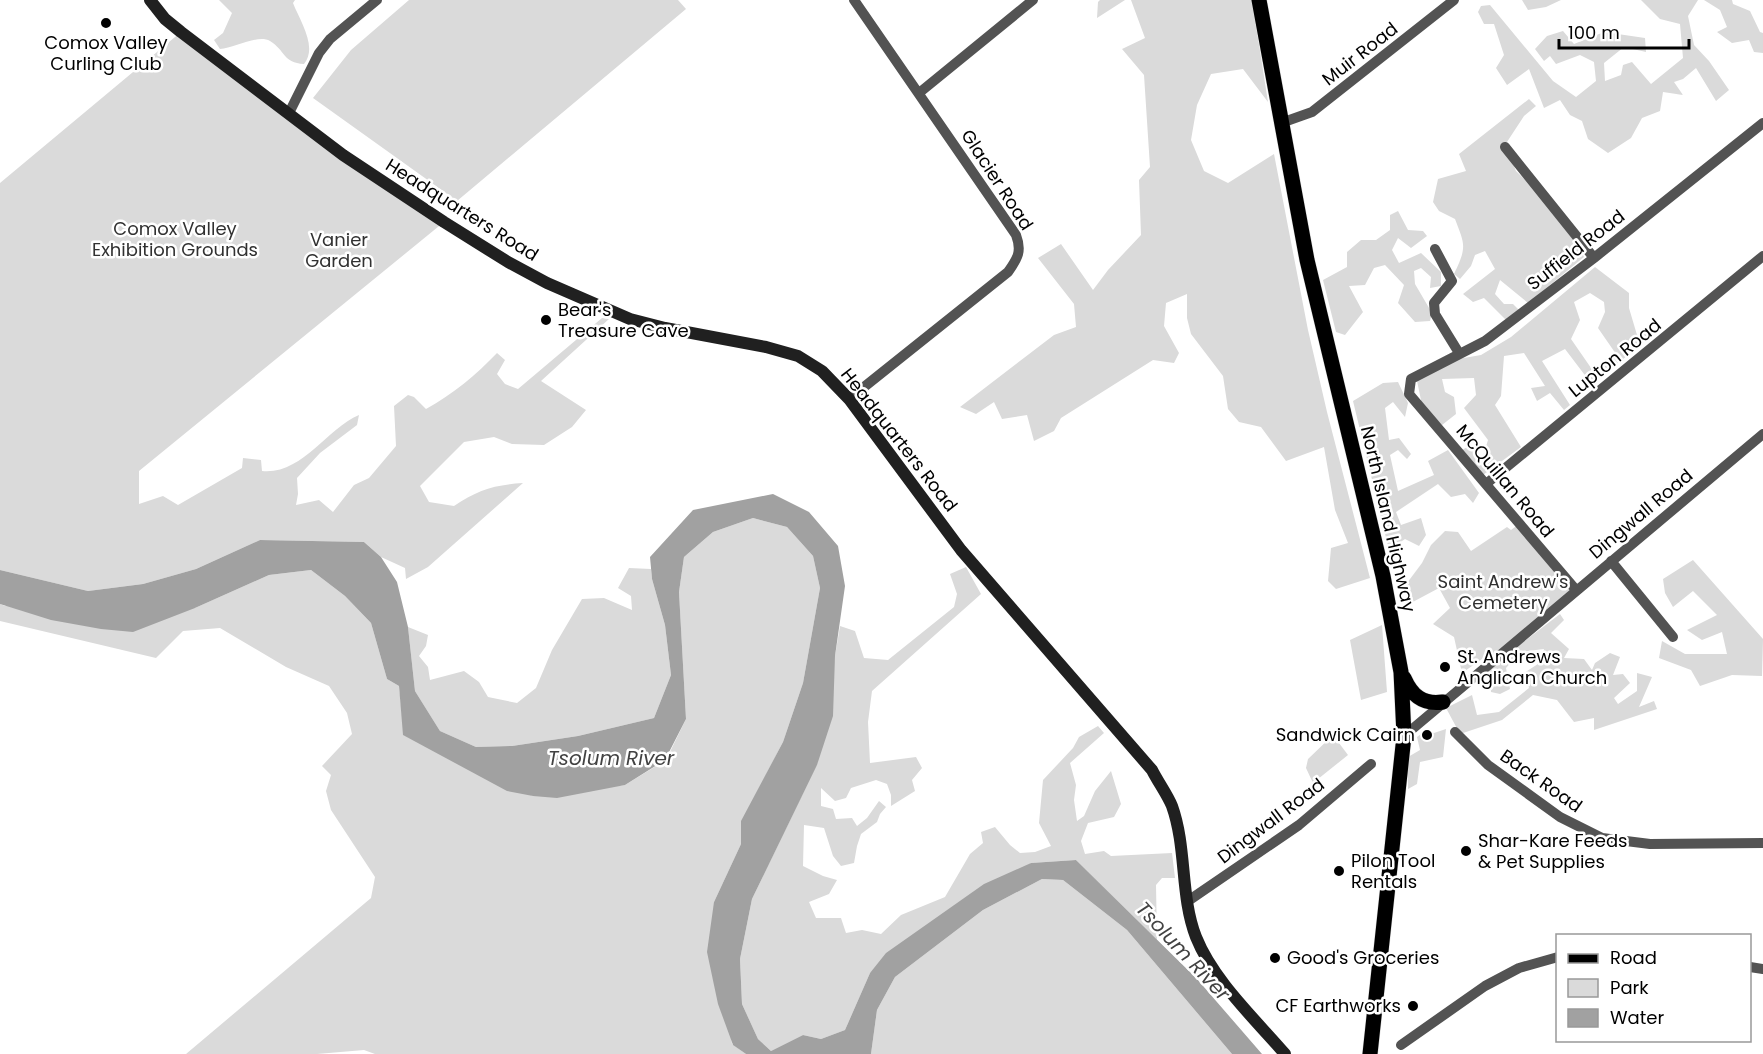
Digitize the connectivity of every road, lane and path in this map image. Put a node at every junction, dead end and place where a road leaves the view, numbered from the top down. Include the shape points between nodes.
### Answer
1 (150, 0) edge
2 (377, 0) edge
3 (854, 0) edge
4 (1033, 0) edge
5 (1259, 0) edge
6 (1454, 0) edge
7 (919, 93) junction
8 (289, 112) junction
9 (1281, 123) junction
10 (1763, 123) edge
11 (1505, 147) dead end
12 (1435, 249) dead end
13 (1763, 256) edge
14 (1594, 258) junction
15 (1459, 353) junction
16 (1408, 394) joint
17 (849, 399) junction
18 (1763, 435) edge
19 (1486, 484) junction
20 (1611, 561) junction
21 (1576, 590) junction
22 (1673, 637) dead end
23 (1401, 672) junction
24 (1443, 702) junction
25 (1455, 732) dead end
26 (1404, 736) junction
27 (1371, 764) dead end
28 (1763, 843) edge
29 (1188, 901) junction
30 (1556, 957) edge
31 (1401, 1045) dead end
32 (1284, 1054) edge
33 (1370, 1054) edge

1 - 8 main road, Headquarters Road via 181,32
2 - 8 street via 319,53
3 - 7 street, Glacier Road
4 - 7 street
5 - 9 main road, North Island Highway
6 - 9 street, Muir Road via 1312,112
7 - 17 street, Glacier Road via 1021,247 1008,272
8 - 17 main road, Headquarters Road via 343,155 434,216 547,283 630,318 798,356 822,371
9 - 23 main road, North Island Highway via 1306,260 1383,576
10 - 14 street, Suffield Road
11 - 14 street
12 - 15 street via 1452,281 1434,303 1435,314
13 - 19 street, Lupton Road
14 - 15 street, Suffield Road via 1485,341
15 - 16 street, Suffield Road via 1411,379
16 - 19 street, McQuillan Road
17 - 29 main road, Headquarters Road via 962,550 1152,770 1172,806
18 - 20 street, Dingwall Road
19 - 21 street, McQuillan Road
20 - 21 street, Dingwall Road
20 - 22 street
21 - 24 street, Dingwall Road
23 - 24 main road via 1421,701
23 - 26 main road, North Island Highway
24 - 26 street, Dingwall Road
25 - 28 street, Back Road via 1488,765 1560,817 1602,838 1650,844
26 - 33 main road, North Island Highway
27 - 29 street, Dingwall Road via 1299,825
29 - 32 main road, Headquarters Road via 1197,938 1209,963
30 - 31 street via 1519,968 1485,986

